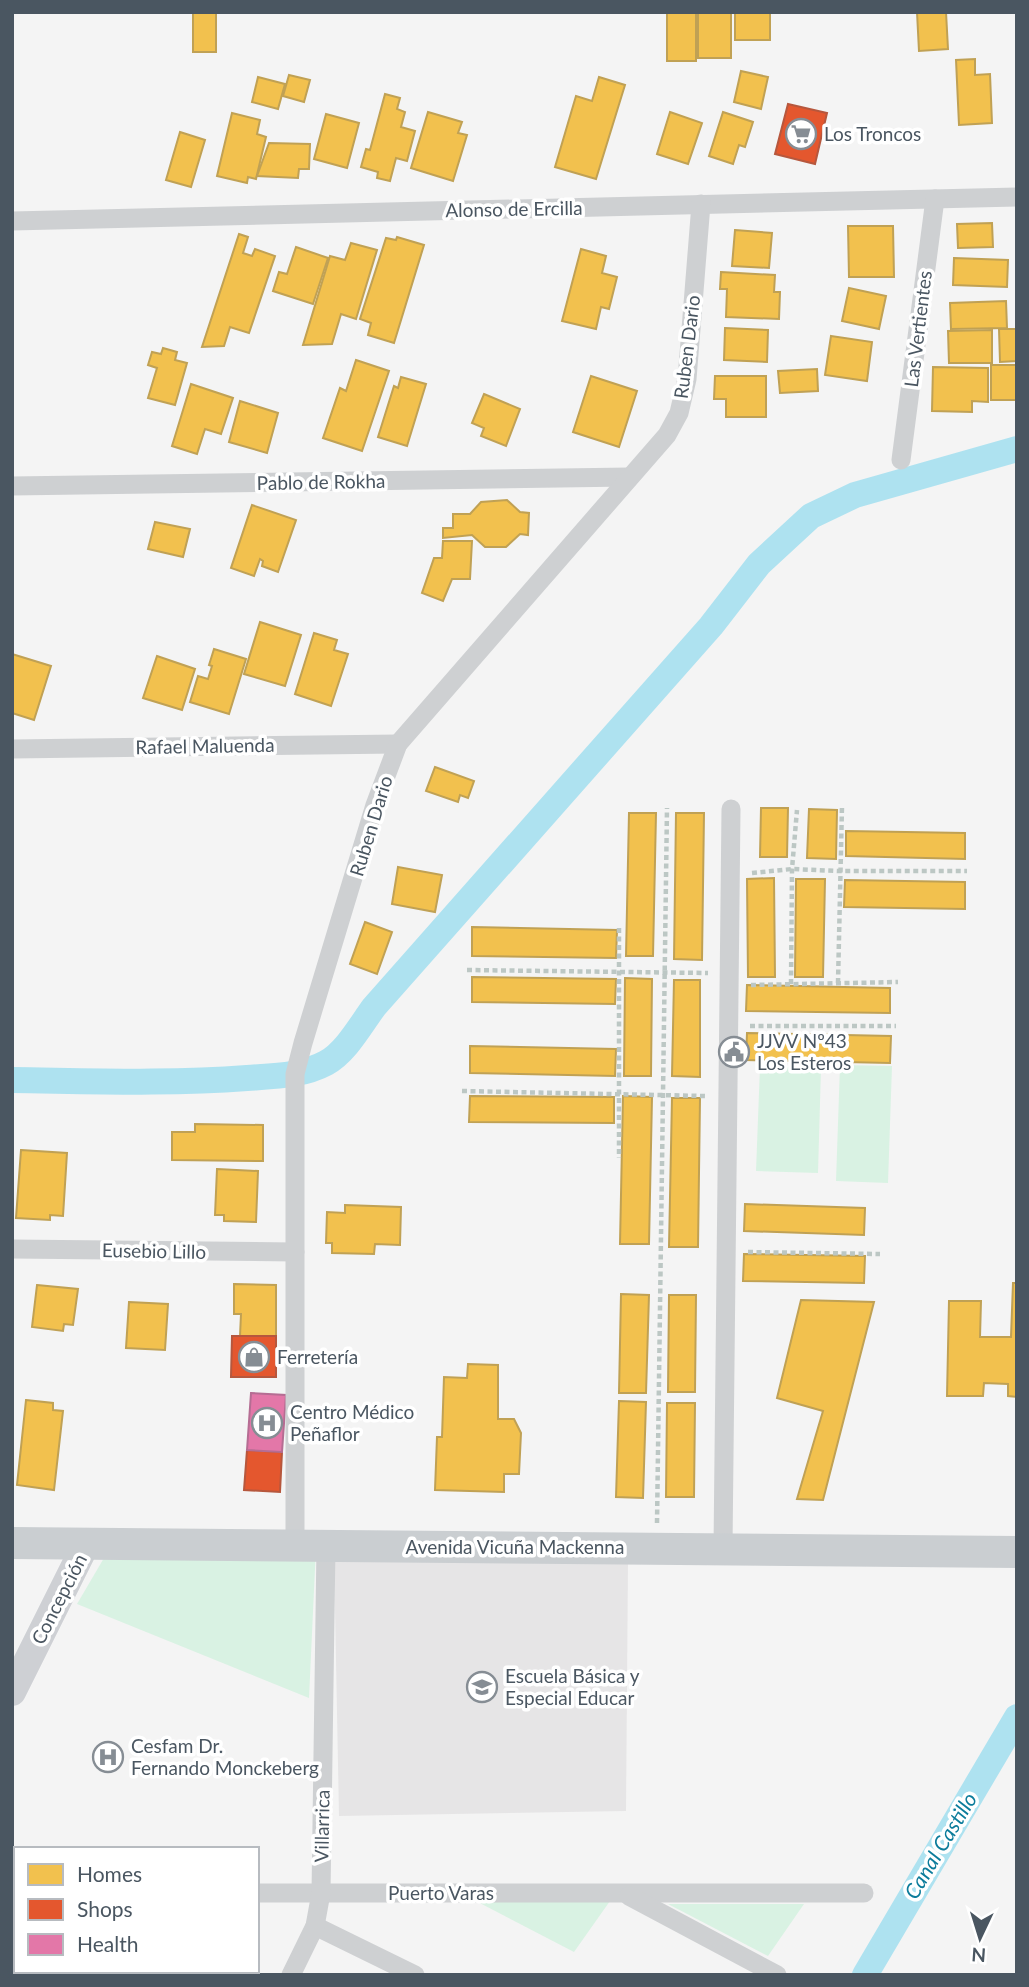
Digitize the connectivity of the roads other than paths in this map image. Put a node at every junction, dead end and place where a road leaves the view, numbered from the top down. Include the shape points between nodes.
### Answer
1 (1017, 197) edge
2 (935, 199) junction
3 (701, 204) junction
4 (12, 221) edge
5 (901, 460) dead end
6 (629, 477) junction
7 (12, 486) edge
8 (398, 744) junction
9 (12, 749) edge
10 (732, 809) dead end
11 (12, 1249) edge
12 (295, 1252) junction
13 (12, 1543) edge
14 (86, 1544) junction
15 (311, 1545) junction
16 (723, 1548) junction
17 (1017, 1552) edge
18 (12, 1692) edge
19 (259, 1893) edge
20 (321, 1893) junction
21 (864, 1893) dead end
22 (625, 1894) junction
23 (314, 1926) junction
24 (291, 1975) edge
25 (415, 1975) edge
26 (777, 1975) edge

1 - 2 street, Alonso de Ercilla
2 - 3 street, Alonso de Ercilla
2 - 5 street, Las Vertientes
3 - 4 street, Alonso de Ercilla
3 - 6 street, Ruben Dario via 687,379 679,413 667,435
6 - 7 street, Pablo de Rokha
6 - 8 street, Ruben Dario
8 - 9 street, Rafael Maluenda
8 - 12 street, Ruben Dario via 375,805 295,1074
10 - 16 street
11 - 12 street, Eusebio Lillo
12 - 15 street, Ruben Dario
13 - 14 main road, Avenida Vicuña Mackenna
14 - 15 main road, Avenida Vicuña Mackenna
14 - 18 street, Concepción
15 - 16 main road, Avenida Vicuña Mackenna
15 - 20 street, Villarrica
16 - 17 main road, Avenida Vicuña Mackenna
19 - 20 street, Puerto Varas
20 - 22 street, Puerto Varas
20 - 23 street, Villarrica
21 - 22 street, Puerto Varas
22 - 26 street, Puerto Varas
23 - 24 street, Villarrica
23 - 25 street

